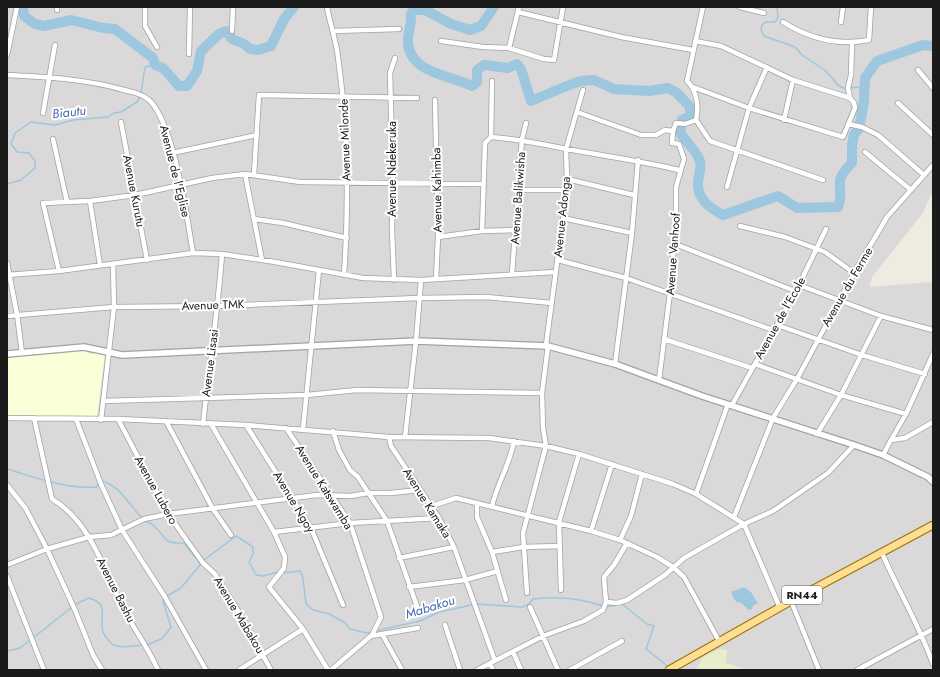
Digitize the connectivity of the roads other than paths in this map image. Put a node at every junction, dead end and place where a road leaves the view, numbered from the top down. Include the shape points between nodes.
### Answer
1 (17, 7) edge
2 (145, 7) edge
3 (190, 7) edge
4 (233, 7) edge
5 (327, 7) edge
6 (563, 7) edge
7 (703, 7) edge
8 (740, 7) edge
9 (842, 7) edge
10 (871, 7) edge
11 (518, 9) edge
12 (764, 13) dead end
13 (561, 22) junction
14 (783, 22) dead end
15 (841, 22) dead end
16 (399, 29) dead end
17 (232, 31) dead end
18 (332, 32) junction
19 (441, 41) dead end
20 (695, 41) junction
21 (852, 43) junction
22 (55, 45) dead end
23 (157, 47) dead end
24 (509, 48) junction
25 (693, 50) junction
26 (189, 54) dead end
27 (7, 55) edge
28 (395, 58) dead end
29 (767, 67) junction
30 (918, 70) dead end
31 (7, 75) edge
32 (50, 77) junction
33 (793, 80) junction
34 (492, 81) dead end
35 (693, 86) junction
36 (933, 88) edge
37 (583, 90) dead end
38 (343, 96) junction
39 (392, 98) junction
40 (417, 98) dead end
41 (850, 98) junction
42 (435, 100) dead end
43 (898, 103) dead end
44 (749, 108) junction
45 (577, 112) junction
46 (43, 114) dead end
47 (696, 120) junction
48 (784, 120) junction
49 (121, 122) dead end
50 (526, 123) dead end
51 (850, 125) junction
52 (673, 131) junction
53 (257, 135) junction
54 (933, 135) edge
55 (491, 137) junction
56 (53, 139) dead end
57 (522, 139) junction
58 (566, 149) junction
59 (736, 150) junction
60 (865, 152) dead end
61 (172, 153) junction
62 (638, 160) junction
63 (933, 165) edge
64 (679, 170) junction
65 (245, 174) junction
66 (254, 174) junction
67 (924, 175) junction
68 (566, 178) junction
69 (822, 180) dead end
70 (347, 183) junction
71 (393, 183) junction
72 (437, 183) junction
73 (483, 184) junction
74 (181, 186) junction
75 (727, 187) dead end
76 (519, 190) junction
77 (565, 190) junction
78 (911, 190) junction
79 (135, 195) junction
80 (634, 195) junction
81 (90, 201) junction
82 (67, 202) junction
83 (563, 218) junction
84 (254, 219) junction
85 (740, 226) dead end
86 (826, 229) dead end
87 (516, 230) junction
88 (482, 231) junction
89 (632, 233) junction
90 (438, 237) junction
91 (347, 238) junction
92 (675, 244) junction
93 (817, 250) junction
94 (193, 253) junction
95 (222, 254) junction
96 (147, 260) junction
97 (262, 260) junction
98 (558, 260) junction
99 (7, 263) edge
100 (113, 264) junction
101 (100, 265) junction
102 (320, 270) junction
103 (59, 271) junction
104 (556, 272) junction
105 (854, 273) junction
106 (512, 274) junction
107 (8, 275) edge
108 (344, 275) junction
109 (626, 278) junction
110 (436, 279) junction
111 (394, 280) junction
112 (421, 280) junction
113 (799, 285) junction
114 (795, 291) junction
115 (670, 293) junction
116 (419, 298) junction
117 (839, 300) junction
118 (317, 301) junction
119 (552, 303) junction
120 (218, 306) junction
121 (114, 307) junction
122 (17, 314) junction
123 (7, 316) edge
124 (882, 316) junction
125 (776, 325) junction
126 (773, 330) junction
127 (933, 330) edge
128 (664, 339) junction
129 (818, 339) junction
130 (416, 341) junction
131 (547, 345) junction
132 (313, 346) junction
133 (210, 350) junction
134 (109, 352) junction
135 (22, 353) junction
136 (7, 354) edge
137 (933, 354) edge
138 (862, 356) junction
139 (615, 364) junction
140 (753, 366) junction
141 (925, 374) junction
142 (797, 379) junction
143 (658, 380) junction
144 (409, 389) junction
145 (542, 392) junction
146 (307, 395) junction
147 (841, 395) junction
148 (206, 397) junction
149 (103, 401) junction
150 (730, 404) junction
151 (906, 414) junction
152 (7, 418) edge
153 (34, 418) junction
154 (774, 418) junction
155 (76, 419) junction
156 (118, 419) junction
157 (101, 420) junction
158 (166, 421) junction
159 (933, 422) edge
160 (203, 424) junction
161 (211, 424) junction
162 (246, 425) junction
163 (286, 428) junction
164 (303, 430) junction
165 (333, 431) junction
166 (817, 434) junction
167 (389, 437) junction
168 (405, 437) junction
169 (891, 440) junction
170 (514, 441) junction
171 (854, 445) junction
172 (546, 446) junction
173 (579, 454) junction
174 (882, 455) junction
175 (612, 464) junction
176 (642, 474) junction
177 (933, 482) edge
178 (7, 485) edge
179 (420, 490) junction
180 (368, 493) junction
181 (696, 494) junction
182 (331, 496) junction
183 (293, 498) junction
184 (257, 503) junction
185 (477, 503) junction
186 (432, 506) junction
187 (492, 506) junction
188 (213, 509) junction
189 (168, 514) junction
190 (527, 515) junction
191 (734, 517) junction
192 (440, 518) junction
193 (387, 521) junction
194 (559, 522) junction
195 (350, 524) junction
196 (744, 524) junction
197 (933, 525) edge
198 (311, 528) junction
199 (122, 530) junction
200 (591, 531) junction
201 (274, 532) junction
202 (231, 535) dead end
203 (89, 537) junction
204 (620, 540) junction
205 (627, 543) junction
206 (559, 546) junction
207 (454, 547) junction
208 (523, 547) junction
209 (47, 549) junction
210 (492, 552) junction
211 (882, 553) junction
212 (399, 558) junction
213 (203, 563) joint
214 (7, 565) edge
215 (673, 567) junction
216 (498, 571) junction
217 (7, 576) edge
218 (465, 580) junction
219 (409, 587) junction
220 (561, 590) dead end
221 (527, 593) dead end
222 (506, 600) dead end
223 (790, 601) junction
224 (606, 603) junction
225 (343, 605) dead end
226 (530, 607) dead end
227 (780, 608) junction
228 (419, 612) dead end
229 (445, 625) dead end
230 (418, 628) dead end
231 (303, 629) junction
232 (933, 629) edge
233 (382, 634) junction
234 (923, 635) junction
235 (371, 636) junction
236 (543, 636) junction
237 (622, 640) dead end
238 (719, 641) junction
239 (513, 652) junction
240 (262, 654) junction
241 (495, 661) junction
242 (490, 663) junction
243 (933, 664) edge
244 (671, 669) edge
245 (44, 670) edge
246 (102, 670) edge
247 (158, 670) edge
248 (206, 670) edge
249 (239, 670) edge
250 (271, 670) edge
251 (330, 670) edge
252 (402, 670) edge
253 (460, 670) edge
254 (477, 670) edge
255 (493, 670) edge
256 (521, 670) edge
257 (558, 670) edge
258 (570, 670) edge
259 (819, 670) edge
260 (857, 670) edge

1 - 27 street
2 - 23 street via 145,26
3 - 26 street
4 - 17 street
5 - 18 street, Avenue Milonde
6 - 13 street
7 - 20 street
8 - 12 street
9 - 15 street
10 - 21 street via 869,40
11 - 13 street
11 - 24 street
13 - 24 street via 554,60
13 - 25 street via 621,37
14 - 21 street via 811,37
16 - 18 street
18 - 38 street, Avenue Milonde via 338,55
19 - 24 street
20 - 25 street
20 - 29 street via 721,46
21 - 41 street via 848,89
22 - 32 street
25 - 35 street via 686,81
28 - 39 street, Avenue Ndekeruka via 390,72
29 - 33 street
29 - 44 street
30 - 36 street
31 - 32 street
32 - 46 street
32 - 61 street, Avenue de l'Eglise via 99,82 143,96 149,100 162,120
33 - 41 street
33 - 48 street
34 - 55 street
35 - 44 street
35 - 47 street via 698,111
37 - 45 street, Avenue Adonga
38 - 39 street
38 - 53 street via 259,95
38 - 70 street, Avenue Milonde
39 - 40 street
39 - 71 street, Avenue Ndekeruka
41 - 51 street via 855,108
42 - 72 street, Avenue Kahimba
43 - 54 street
44 - 48 street
44 - 59 street
45 - 52 street via 641,135
45 - 58 street, Avenue Adonga
47 - 52 street via 685,124 678,123
47 - 59 street via 710,141
48 - 51 street via 843,137
49 - 79 street, Avenue Kurutu
50 - 57 street, Avenue Balikwisha
51 - 67 street via 862,127 878,135
52 - 64 street, Avenue Vanhoof via 672,143 679,144 684,159
53 - 61 street
53 - 66 street
55 - 57 street
55 - 73 street via 485,143
56 - 82 street
57 - 58 street
57 - 76 street, Avenue Balikwisha
58 - 62 street
58 - 68 street, Avenue Adonga
59 - 69 street
59 - 75 street
60 - 78 street
61 - 74 street, Avenue de l'Eglise
62 - 64 street
62 - 80 street
63 - 67 street, Avenue du Ferme
64 - 92 street, Avenue Vanhoof via 676,187
65 - 66 street
65 - 74 street via 212,178
65 - 84 street
66 - 70 street via 300,182
67 - 78 street, Avenue du Ferme
68 - 77 street, Avenue Adonga
68 - 80 street
70 - 71 street
70 - 91 street, Avenue Milonde
71 - 72 street
71 - 111 street, Avenue Ndekeruka
72 - 73 street
72 - 90 street, Avenue Kahimba
73 - 88 street
74 - 79 street
74 - 94 street, Avenue de l'Eglise
76 - 77 street
76 - 87 street, Avenue Balikwisha
77 - 83 street, Avenue Adonga
78 - 105 street, Avenue du Ferme via 887,217
79 - 81 street
79 - 96 street, Avenue Kurutu
80 - 89 street
81 - 82 street
81 - 101 street
82 - 103 street via 42,203
83 - 89 street
83 - 98 street, Avenue Adonga
84 - 91 street
84 - 97 street
85 - 93 street via 785,237
86 - 93 street, Avenue de l'Ecole
87 - 88 street
87 - 106 street, Avenue Balikwisha
88 - 90 street
89 - 109 street
90 - 110 street, Avenue Kahimba
91 - 108 street, Avenue Milonde
92 - 114 street
92 - 115 street, Avenue Vanhoof
93 - 105 street via 825,252
93 - 113 street, Avenue de l'Ecole
94 - 95 street
94 - 96 street
95 - 97 street
95 - 120 street, Avenue Lisasi
96 - 100 street
97 - 102 street
98 - 104 street, Avenue Adonga
98 - 109 street
99 - 107 street
100 - 101 street
100 - 121 street
101 - 103 street
102 - 108 street
102 - 118 street
103 - 107 street
104 - 106 street
104 - 119 street, Avenue Adonga
105 - 117 street, Avenue du Ferme
106 - 110 street
107 - 122 street
108 - 111 street
109 - 115 street
109 - 139 street
110 - 112 street
111 - 112 street
112 - 116 street
113 - 114 street, Avenue de l'Ecole
113 - 117 street
114 - 125 street, Avenue de l'Ecole
115 - 126 street
115 - 128 street, Avenue Vanhoof
116 - 118 street, Avenue TMK
116 - 119 street, Avenue TMK via 486,297
116 - 130 street
117 - 124 street
117 - 129 street, Avenue du Ferme
118 - 120 street, Avenue TMK
118 - 132 street
119 - 131 street, Avenue Adonga
120 - 121 street, Avenue TMK
120 - 133 street, Avenue Lisasi
121 - 122 street, Avenue TMK
121 - 134 street
122 - 123 street, Avenue TMK
122 - 135 street
124 - 127 street
124 - 138 street
125 - 126 street, Avenue de l'Ecole
125 - 129 street
126 - 140 street, Avenue de l'Ecole
128 - 140 street
128 - 143 street, Avenue Vanhoof
129 - 138 street
129 - 142 street, Avenue du Ferme
130 - 131 street
130 - 132 street
130 - 144 street
131 - 139 street
131 - 145 street, Avenue Adonga
132 - 133 street
132 - 146 street, Avenue Katswamba
133 - 134 street via 122,355
133 - 148 street, Avenue Lisasi
134 - 135 street via 84,346
134 - 149 street
135 - 136 street
137 - 141 street
138 - 141 street
138 - 147 street
139 - 143 street
140 - 142 street
140 - 150 street, Avenue de l'Ecole
141 - 151 street
142 - 147 street
142 - 154 street, Avenue du Ferme
143 - 150 street
144 - 145 street
144 - 146 street via 357,390
144 - 168 street
145 - 172 street, Avenue Adonga
146 - 148 street
146 - 164 street, Avenue Katswamba
147 - 151 street
147 - 166 street
148 - 149 street
148 - 160 street, Avenue Lisasi
149 - 157 street
150 - 154 street
150 - 181 street, Avenue de l'Ecole
151 - 169 street
152 - 153 street
153 - 155 street
153 - 203 street, Avenue Bashu via 52,499 65,507
154 - 166 street
154 - 191 street, Avenue du Ferme
155 - 157 street
155 - 199 street
156 - 157 street
156 - 158 street
156 - 189 street, Avenue Lubero
158 - 160 street
158 - 188 street
159 - 169 street via 905,438
160 - 161 street
161 - 162 street
161 - 184 street
162 - 163 street
162 - 183 street, Avenue Ngoy
163 - 164 street
163 - 182 street, Avenue Katswamba
164 - 165 street
165 - 167 street
165 - 180 street via 339,450 350,470
166 - 171 street
167 - 168 street
167 - 179 street, Avenue Kamaka via 391,446
168 - 170 street via 489,438
169 - 174 street
170 - 172 street
170 - 187 street
171 - 174 street
171 - 196 street via 815,483 774,511
172 - 173 street
172 - 190 street
173 - 175 street
173 - 194 street
174 - 177 street via 928,477
175 - 176 street
175 - 200 street
176 - 181 street
176 - 204 street via 631,516
178 - 209 street via 26,509
179 - 180 street
179 - 186 street, Avenue Kamaka
180 - 182 street
180 - 193 street
181 - 191 street
182 - 183 street
182 - 195 street, Avenue Katswamba
183 - 184 street
183 - 198 street, Avenue Ngoy
184 - 188 street
184 - 201 street
185 - 186 street via 456,498
185 - 187 street
185 - 210 street via 477,517
186 - 192 street, Avenue Kamaka
187 - 190 street
188 - 189 street
188 - 202 street
189 - 199 street via 143,519
189 - 213 street, Avenue Lubero
190 - 194 street
190 - 208 street
191 - 196 street
192 - 193 street
192 - 207 street, Avenue Kamaka
193 - 195 street
193 - 212 street
194 - 200 street
194 - 206 street
195 - 198 street
195 - 235 street, Avenue Katswamba via 381,617
196 - 215 street
196 - 227 street
197 - 211 main road, RN44
198 - 201 street
198 - 225 street, Avenue Ngoy
199 - 203 street via 111,535
199 - 248 street via 165,597
200 - 204 street
201 - 231 street via 285,557 284,568 269,587
203 - 209 street
203 - 247 street, Avenue Bashu via 128,617 148,648
204 - 205 street
205 - 215 street
205 - 224 street via 614,565 605,574
206 - 208 street
206 - 220 street
207 - 212 street
207 - 218 street, Avenue Kamaka
208 - 210 street
208 - 221 street
209 - 214 street
209 - 246 street
210 - 216 street
211 - 223 main road, RN44
211 - 234 street
212 - 219 street
213 - 240 street, Avenue Mabakou via 215,574
215 - 224 street via 665,576 627,600
215 - 238 street via 684,577
216 - 218 street
216 - 222 street
217 - 245 street
218 - 219 street
218 - 241 street, Avenue Kamaka
219 - 228 street
223 - 227 main road, RN44
223 - 259 street
224 - 236 street via 603,610 584,621
226 - 236 street
227 - 238 main road, RN44
229 - 253 street
230 - 233 street
231 - 240 street
231 - 251 street
232 - 234 street
233 - 235 street
233 - 252 street
234 - 243 street
234 - 260 street
235 - 251 street
236 - 239 street
236 - 257 street
237 - 258 street
238 - 244 main road, RN44
239 - 241 street
239 - 256 street
240 - 249 street
240 - 250 street, Avenue Mabakou
241 - 242 street
242 - 254 street
242 - 255 street

